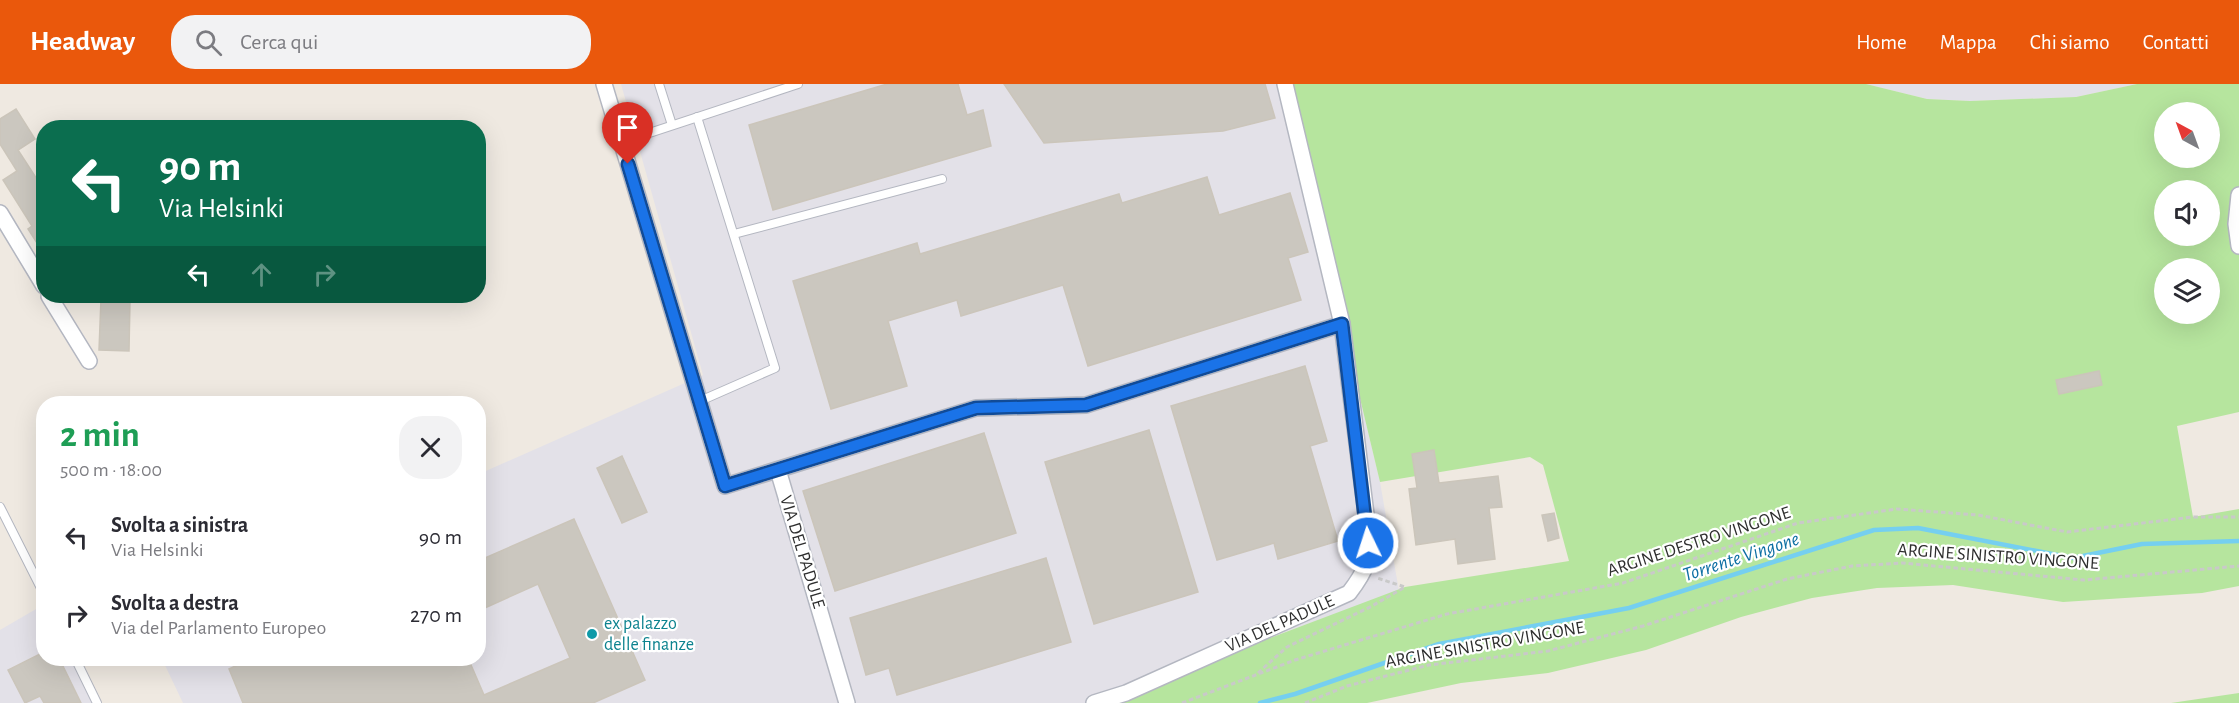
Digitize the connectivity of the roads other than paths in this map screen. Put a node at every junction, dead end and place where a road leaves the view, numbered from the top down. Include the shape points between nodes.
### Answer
1 (604, 84) edge
2 (659, 84) edge
3 (798, 84) edge
4 (1285, 84) edge
5 (697, 117) junction
6 (672, 125) junction
7 (622, 142) junction
8 (942, 179) dead end
9 (2239, 195) edge
10 (0, 213) edge
11 (734, 234) junction
12 (2239, 246) edge
13 (36, 273) edge
14 (53, 303) edge
15 (1342, 324) junction
16 (89, 361) dead end
17 (700, 401) junction
18 (778, 470) junction
19 (0, 507) edge
20 (36, 578) edge
21 (79, 666) edge
22 (97, 703) edge
23 (847, 703) edge
24 (1094, 703) edge

1 - 7 street
2 - 6 lane
3 - 5 lane
4 - 15 street
5 - 6 lane
5 - 11 lane
6 - 7 lane
7 - 17 street
8 - 11 lane
9 - 12 street
10 - 13 street
11 - 17 lane via 776,368
14 - 16 street
15 - 18 street via 1086,405 976,408
15 - 24 street, VIA DEL PADULE via 1368,530 1368,557 1363,574 1349,593 1126,693
17 - 18 street via 725,486
18 - 23 street, VIA DEL PADULE
19 - 20 lane
21 - 22 lane

